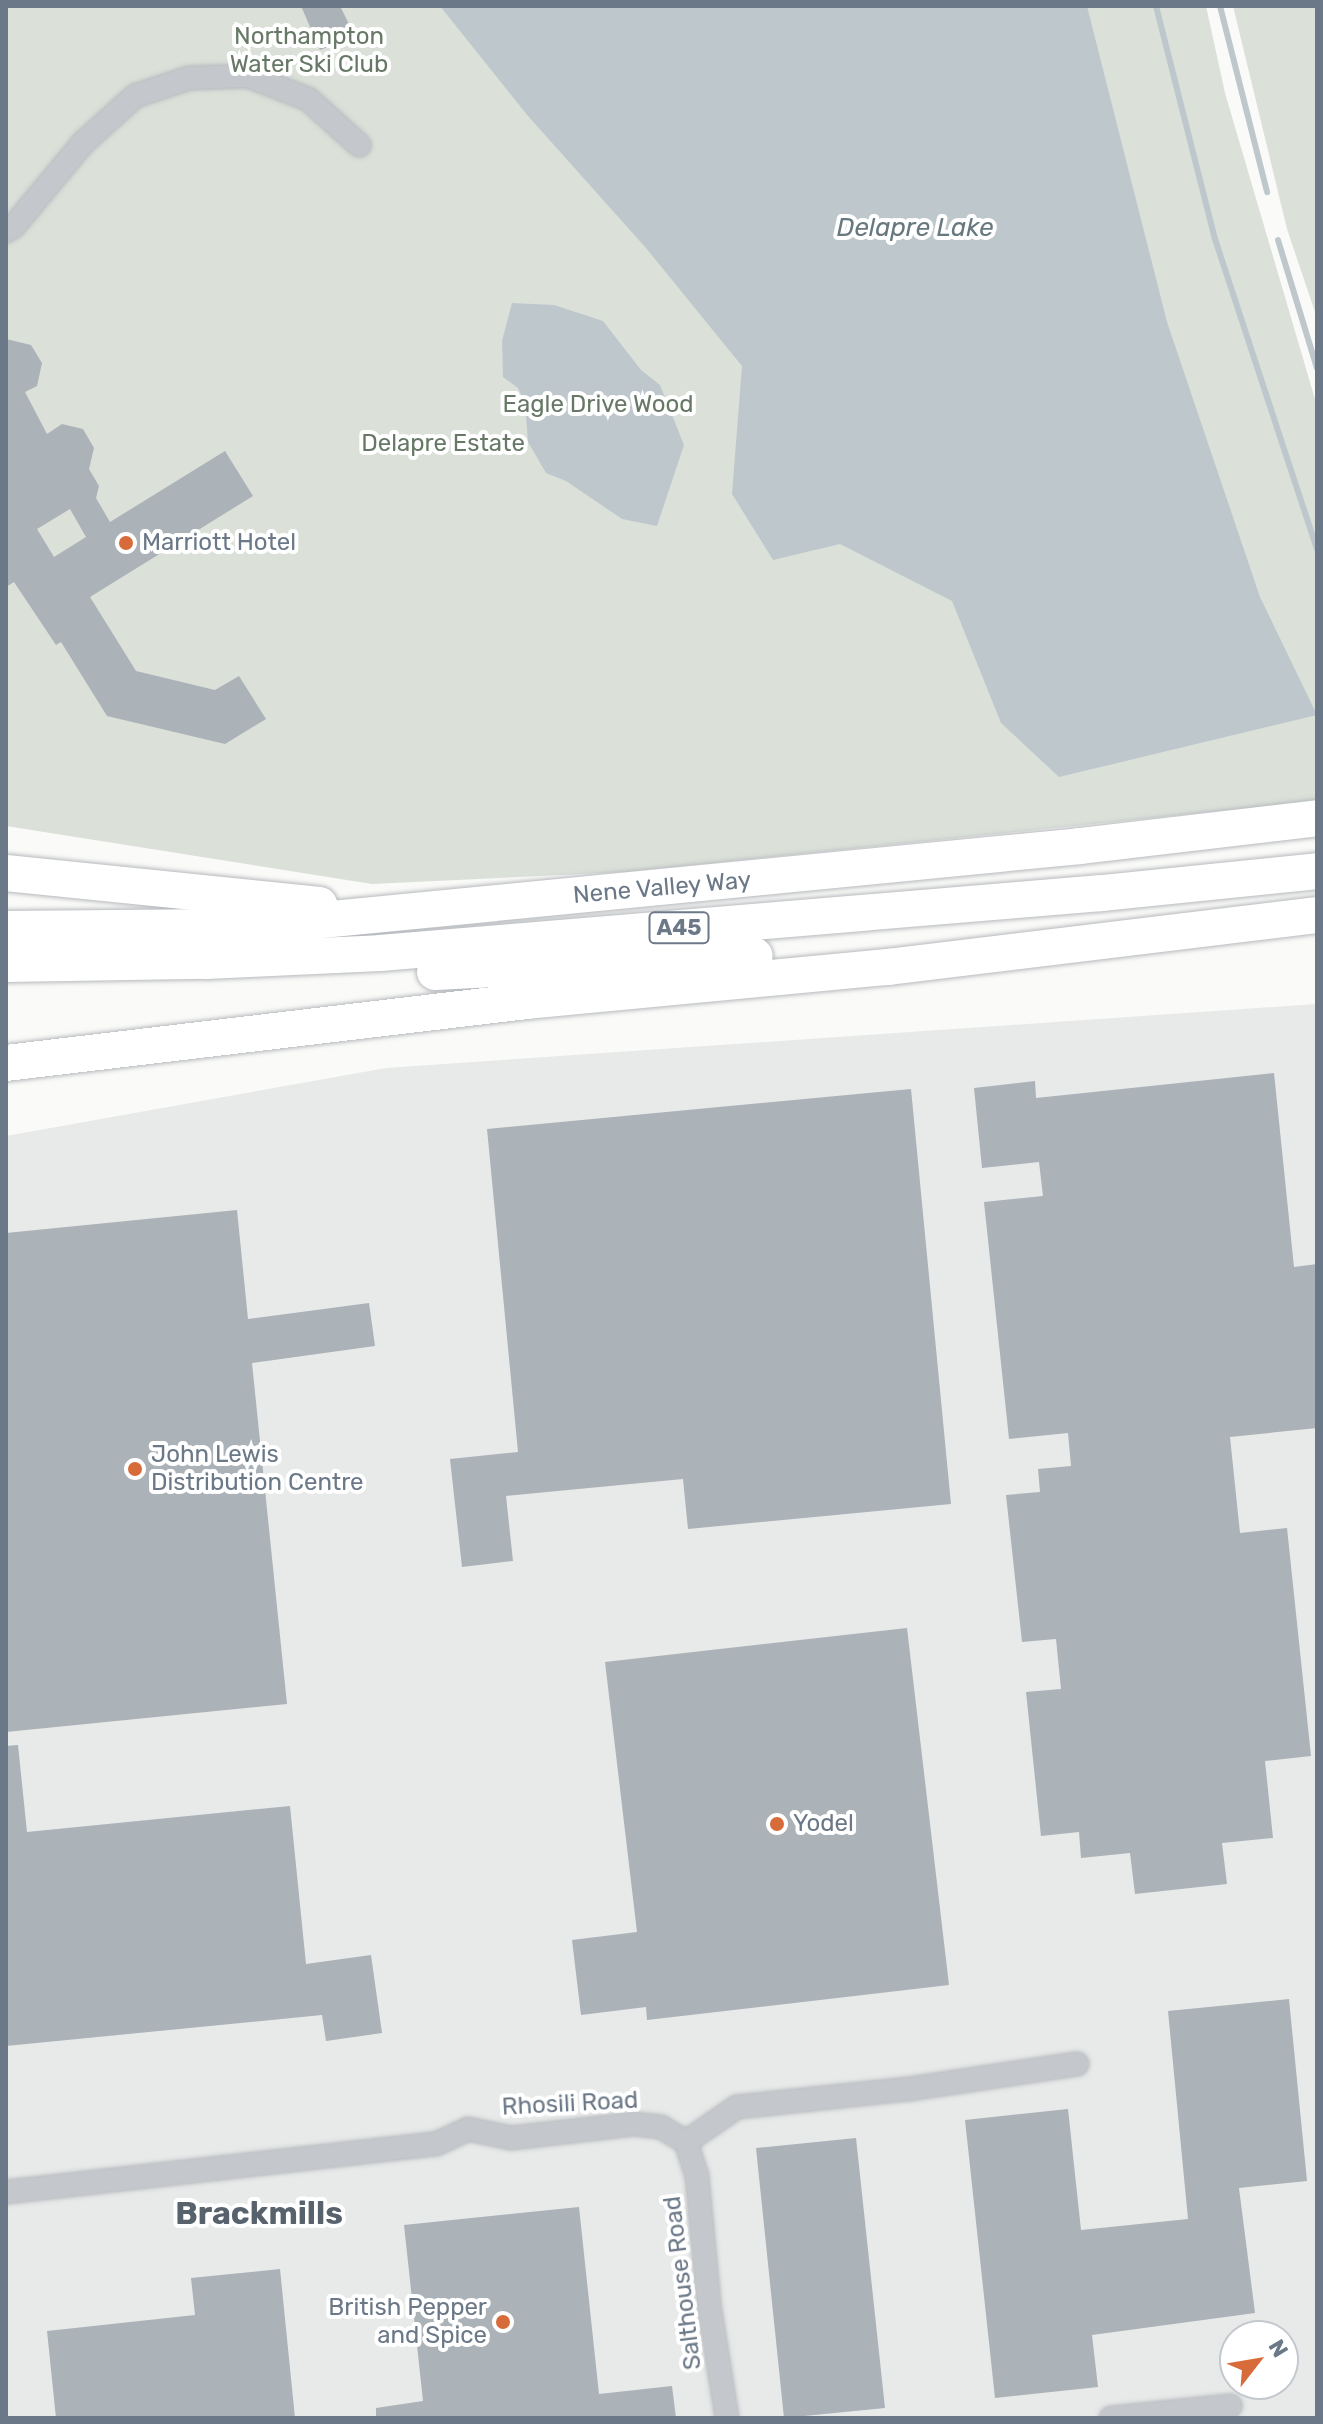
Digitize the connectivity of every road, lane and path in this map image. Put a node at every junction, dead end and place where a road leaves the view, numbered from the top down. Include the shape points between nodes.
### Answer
1 (359, 145) dead end
2 (6, 231) edge
3 (1317, 818) edge
4 (1317, 871) edge
5 (6, 873) edge
6 (393, 912) junction
7 (1317, 915) edge
8 (6, 929) edge
9 (1105, 939) junction
10 (23, 964) edge
11 (6, 1063) edge
12 (1077, 2064) dead end
13 (686, 2142) junction
14 (6, 2192) edge
15 (1230, 2406) dead end
16 (727, 2418) edge
17 (1111, 2418) edge

1 - 2 street via 296,94 248,76 189,78 135,96 83,143
3 - 6 highway, Nene Valley Way / A45
4 - 10 highway, Nene Valley Way / A45 via 380,953
5 - 6 highway
6 - 8 highway, Nene Valley Way / A45 via 250,927
7 - 9 highway
9 - 10 highway via 308,980 180,982
9 - 11 highway
12 - 13 street via 737,2107
13 - 14 street, Rhosili Road via 661,2127 633,2124 511,2138 468,2129 436,2144
13 - 16 street, Salthouse Road via 697,2176
15 - 17 street

